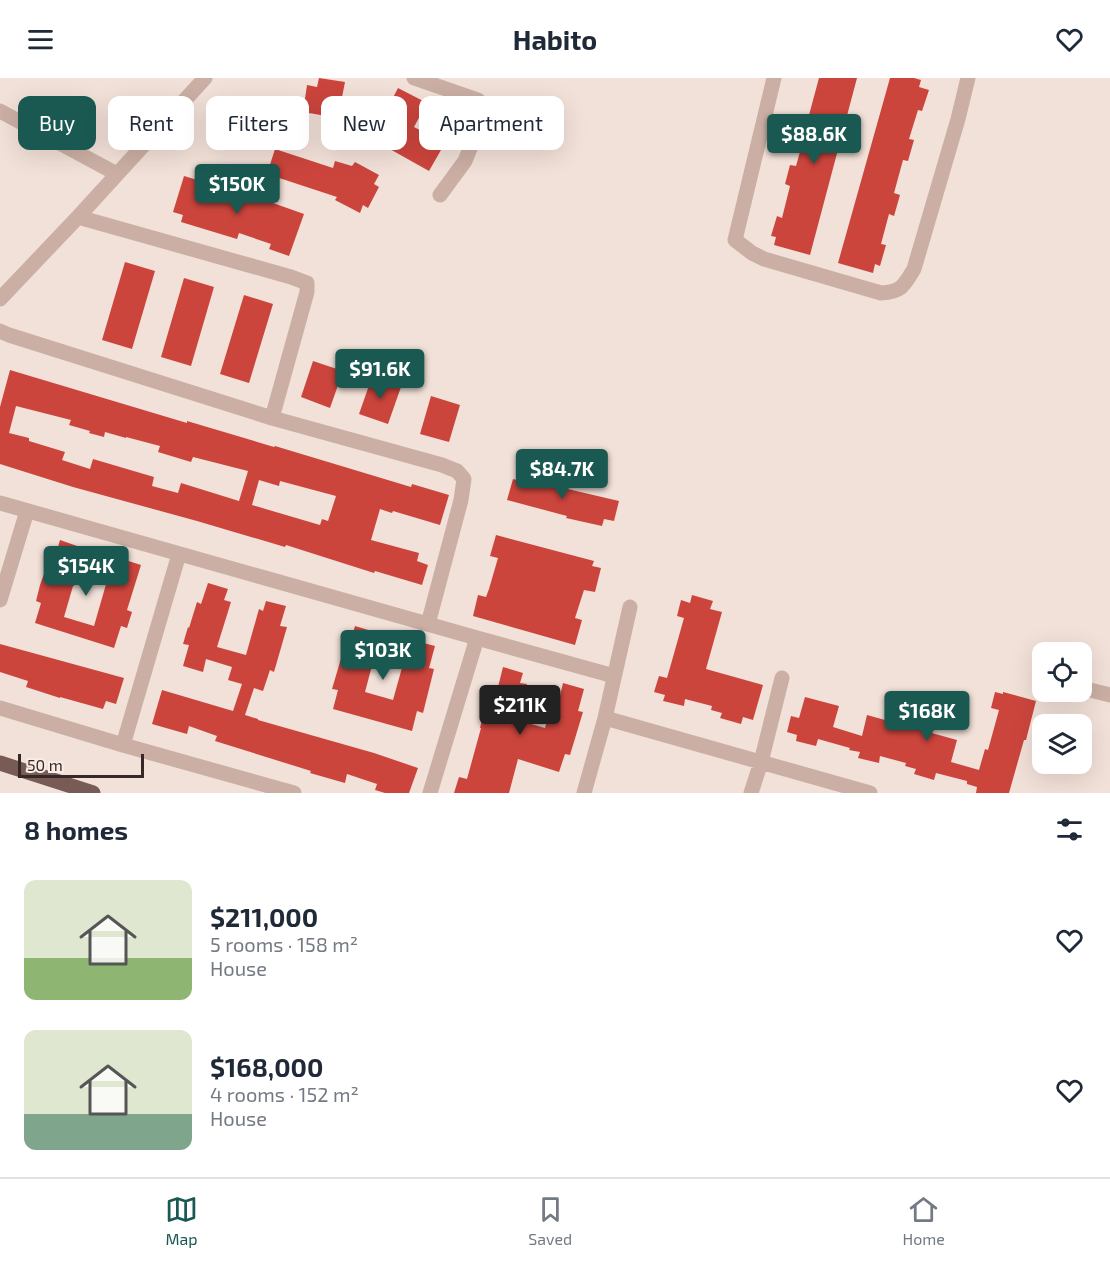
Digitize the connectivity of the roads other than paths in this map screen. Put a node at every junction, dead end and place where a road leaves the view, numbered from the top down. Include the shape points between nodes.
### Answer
1 (204, 78) edge
2 (414, 78) edge
3 (774, 78) edge
4 (968, 78) edge
5 (0, 111) edge
6 (117, 174) junction
7 (440, 195) dead end
8 (78, 218) junction
9 (0, 299) edge
10 (0, 331) edge
11 (272, 418) junction
12 (0, 503) edge
13 (27, 511) junction
14 (179, 554) junction
15 (0, 600) edge
16 (630, 607) dead end
17 (428, 624) junction
18 (477, 638) junction
19 (614, 676) junction
20 (782, 678) dead end
21 (1092, 690) edge
22 (1110, 695) edge
23 (0, 708) edge
24 (605, 718) junction
25 (123, 745) junction
26 (761, 762) junction
27 (0, 763) edge
28 (93, 793) edge
29 (294, 793) edge
30 (430, 793) edge
31 (584, 793) edge
32 (751, 793) edge
33 (870, 793) edge

1 - 6 street
2 - 7 street via 478,100 484,114 465,161
3 - 4 street via 735,240 764,259 881,293 905,285 914,269
5 - 6 street
6 - 8 street
8 - 9 street
8 - 11 street via 307,283
10 - 11 street
11 - 17 street via 442,465 464,479
12 - 13 street
13 - 14 street
13 - 15 street
14 - 17 street
14 - 25 street
16 - 19 street
17 - 18 street
18 - 19 street
18 - 30 street
19 - 24 street
20 - 26 street
21 - 22 street
23 - 25 street
24 - 26 street
24 - 31 street
25 - 29 street
26 - 32 street
26 - 33 street
27 - 28 main road

